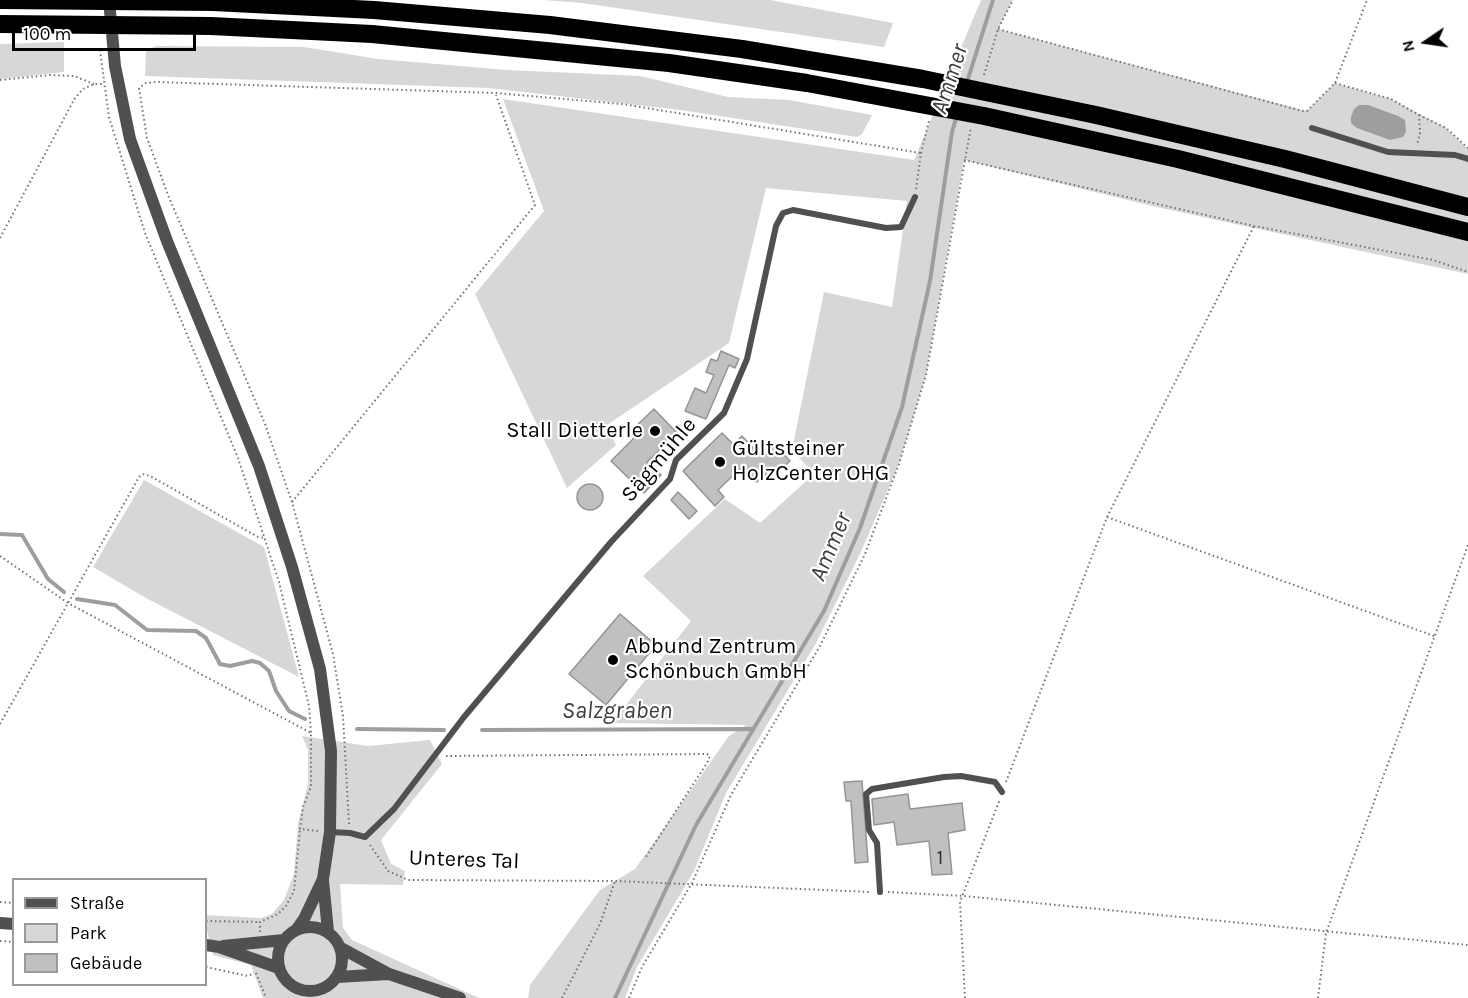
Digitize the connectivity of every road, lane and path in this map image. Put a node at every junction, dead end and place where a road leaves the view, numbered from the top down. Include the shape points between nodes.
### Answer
1 (0, 0) edge
2 (110, 0) edge
3 (1367, 0) edge
4 (85, 1) edge
5 (136, 1) edge
6 (0, 24) edge
7 (998, 29) dead end
8 (100, 45) dead end
9 (0, 80) edge
10 (1335, 83) junction
11 (94, 84) junction
12 (103, 84) junction
13 (496, 93) junction
14 (1419, 115) junction
15 (1312, 128) dead end
16 (1468, 148) edge
17 (1415, 154) junction
18 (1468, 159) edge
19 (156, 160) dead end
20 (915, 197) joint
21 (1468, 207) edge
22 (1254, 226) junction
23 (1468, 232) edge
24 (0, 238) edge
25 (1468, 272) edge
26 (292, 502) dead end
27 (1107, 517) junction
28 (265, 538) junction
29 (1468, 545) edge
30 (0, 556) edge
31 (68, 603) junction
32 (1434, 636) junction
33 (0, 723) edge
34 (311, 733) junction
35 (434, 756) junction
36 (1002, 792) junction
37 (300, 829) junction
38 (330, 832) junction
39 (365, 837) junction
40 (646, 857) dead end
41 (323, 879) junction
42 (615, 881) junction
43 (692, 883) junction
44 (880, 892) junction
45 (964, 896) junction
46 (207, 921) edge
47 (260, 922) junction
48 (297, 929) junction
49 (328, 931) junction
50 (1326, 933) junction
51 (284, 940) junction
52 (259, 943) junction
53 (207, 945) edge
54 (1468, 945) edge
55 (219, 947) junction
56 (341, 948) junction
57 (207, 967) edge
58 (279, 968) junction
59 (389, 974) junction
60 (337, 977) junction
61 (291, 985) junction
62 (318, 994) edge
63 (266, 998) edge
64 (291, 998) edge
65 (460, 998) edge
66 (562, 998) edge
67 (630, 998) edge
68 (965, 998) edge
69 (1318, 998) edge

1 - 4 highway
2 - 38 street via 115,66 133,148 166,241 259,466 309,626 320,669 331,751
3 - 10 path
4 - 5 highway
5 - 21 highway via 374,10 550,25 742,48 923,79 1185,135
6 - 23 highway via 137,24 372,34 548,49 750,74 984,116 1178,159
7 - 10 path via 1302,111 1307,111
8 - 12 path
9 - 11 path via 51,75 74,76
10 - 14 path via 1391,99
11 - 12 path
11 - 24 path via 75,98
12 - 28 path via 120,159 145,233 234,448
13 - 19 path via 146,84 140,88 140,100 147,138
13 - 20 path via 622,104 921,153
13 - 26 path via 535,205
14 - 16 path via 1446,128
14 - 17 path
15 - 17 lane via 1388,152
17 - 18 lane
20 - 35 lane, Sägmühle via 901,227 894,228 792,210 783,213 776,226 747,359 724,413 676,460 670,479 611,542
22 - 25 path via 1433,260
22 - 27 path
22 - 43 path via 964,160 926,375 899,464 864,554 820,646 731,795
27 - 32 path
27 - 36 path
28 - 31 path via 144,474
28 - 34 path via 300,663
29 - 32 path
30 - 31 path
31 - 33 path
31 - 34 path
32 - 50 path
34 - 37 path via 312,787 303,807
35 - 39 lane, Sägmühle via 394,809
35 - 40 path via 707,754 707,763
36 - 44 lane via 995,782 961,776 872,789 866,794 869,830 877,843
36 - 45 path
37 - 38 path
37 - 47 path via 294,891 278,914
38 - 39 lane
38 - 41 street
39 - 42 path, Unteres Tal via 388,871 408,880
41 - 48 street
41 - 49 street
42 - 43 path, Unteres Tal
42 - 66 path via 600,924
43 - 44 path, Unteres Tal
43 - 67 path via 642,967
44 - 45 path, Unteres Tal
45 - 50 path, Unteres Tal
45 - 68 path via 960,902
46 - 47 path
47 - 52 path
48 - 49 street via 312,926
48 - 51 street
49 - 56 street
50 - 54 path, Unteres Tal
50 - 69 path
51 - 52 street
51 - 58 street via 278,956
52 - 55 street
53 - 55 street
55 - 58 street
56 - 59 street
56 - 60 street via 343,960
57 - 63 path via 248,976 255,970
58 - 61 street
59 - 60 street
59 - 65 street
60 - 62 street
61 - 62 street
61 - 64 street

